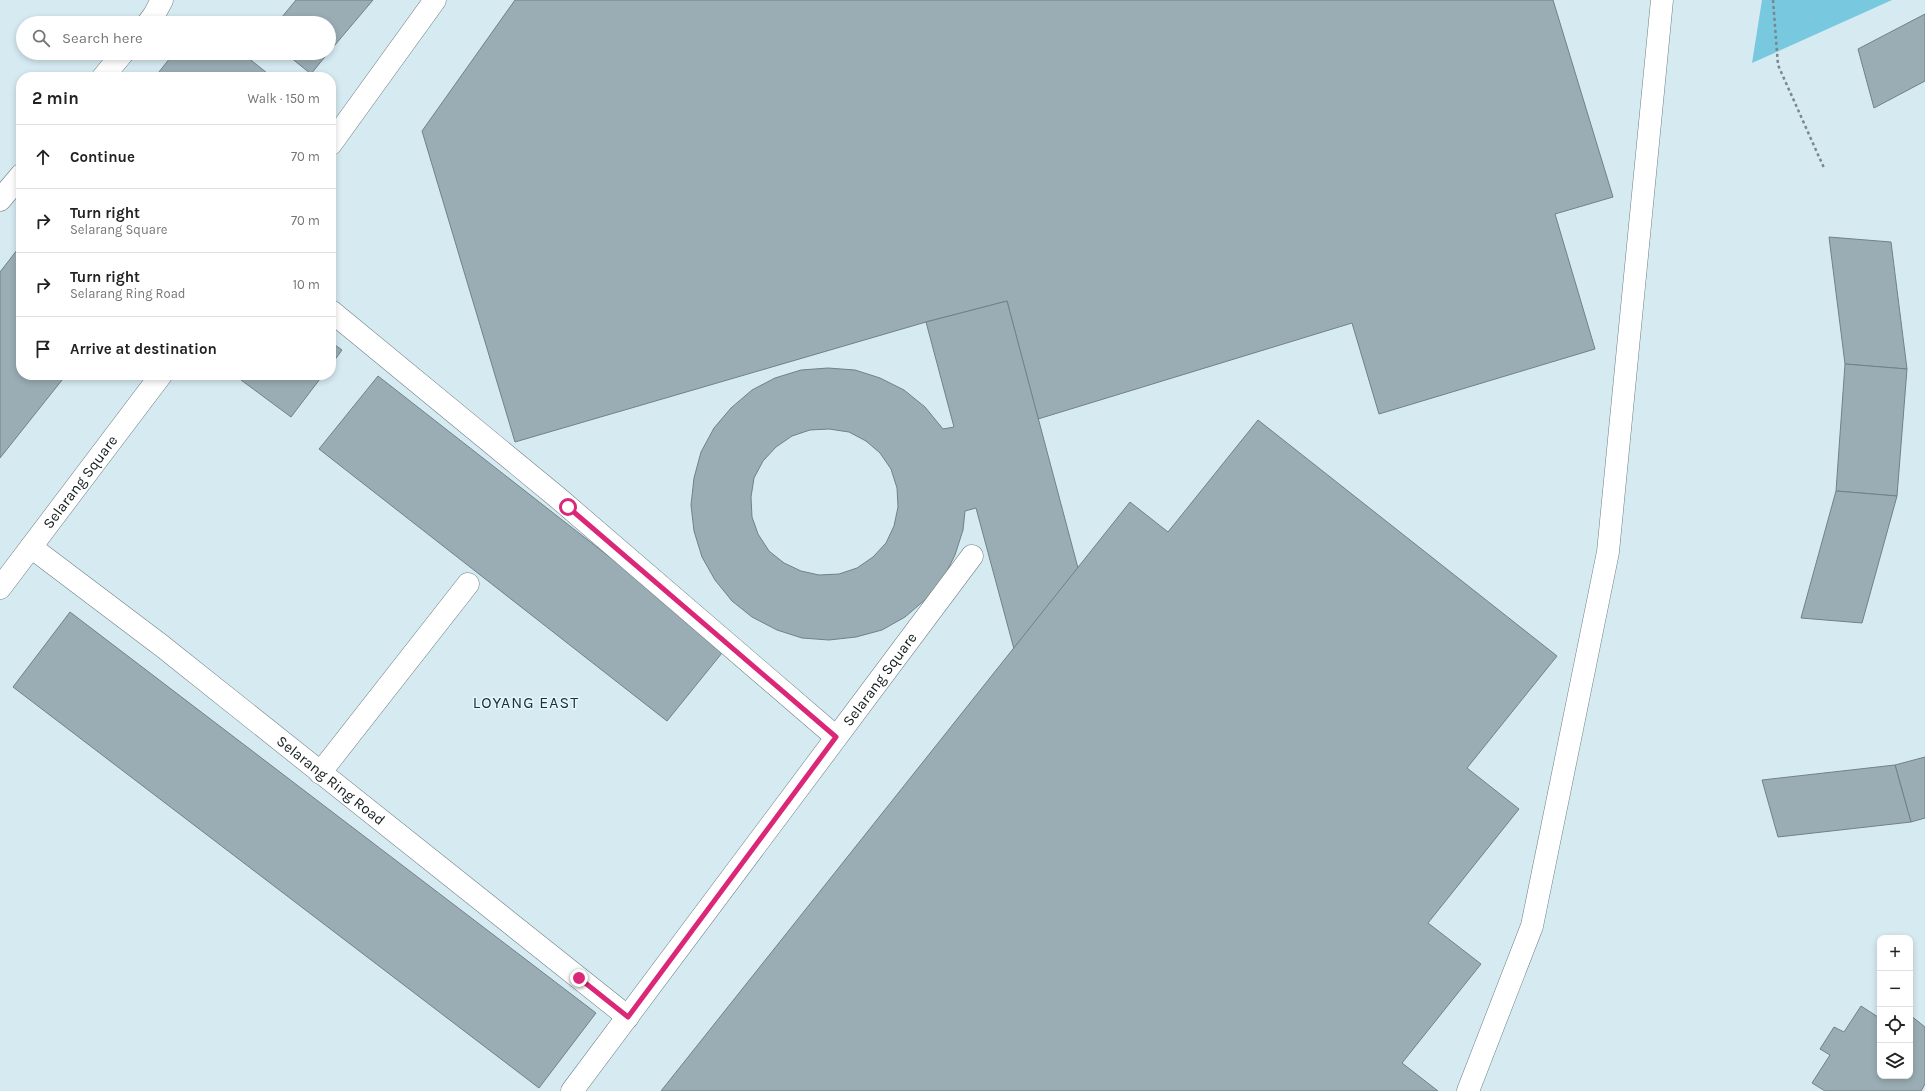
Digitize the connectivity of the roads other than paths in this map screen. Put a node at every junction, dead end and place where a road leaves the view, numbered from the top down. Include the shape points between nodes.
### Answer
1 (162, 0) edge
2 (435, 0) edge
3 (1662, 0) edge
4 (153, 16) edge
5 (117, 60) edge
6 (107, 72) edge
7 (336, 137) edge
8 (16, 181) edge
9 (0, 200) edge
10 (336, 315) edge
11 (156, 380) edge
12 (31, 547) junction
13 (972, 556) dead end
14 (468, 584) dead end
15 (0, 588) edge
16 (836, 737) junction
17 (320, 773) junction
18 (628, 1017) junction
19 (572, 1091) edge
20 (1468, 1091) edge

1 - 4 lane
2 - 7 lane
3 - 20 lane via 1608,552 1532,926
5 - 6 lane
8 - 9 lane
10 - 16 lane via 557,497
11 - 12 lane, Selarang Square
12 - 15 lane, Selarang Square
12 - 17 lane, Selarang Ring Road via 162,646
13 - 16 lane, Selarang Square
14 - 17 lane
16 - 18 lane, Selarang Square
17 - 18 lane, Selarang Ring Road
18 - 19 lane, Selarang Square

